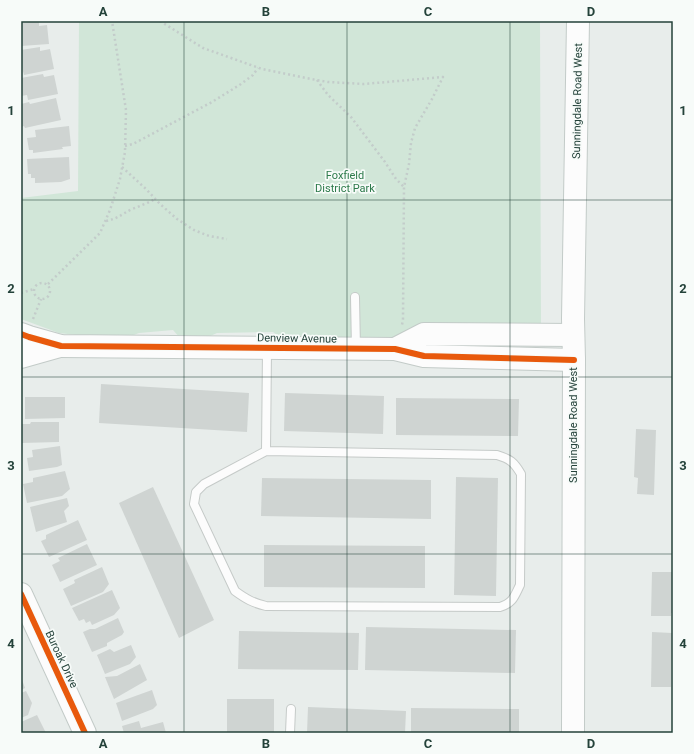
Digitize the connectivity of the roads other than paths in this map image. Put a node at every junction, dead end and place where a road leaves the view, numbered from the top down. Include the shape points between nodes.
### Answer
1 (578, 21) edge
2 (355, 297) dead end
3 (26, 329) edge
4 (573, 335) junction
5 (61, 346) junction
6 (267, 348) junction
7 (356, 349) junction
8 (395, 349) junction
9 (21, 357) edge
10 (574, 360) junction
11 (266, 451) junction
12 (21, 594) edge
13 (291, 709) dead end
14 (85, 733) edge
15 (290, 733) edge
16 (573, 733) edge

1 - 4 street, Sunningdale Road West
2 - 7 lane
3 - 5 street, Denview Avenue via 29,337
4 - 8 street, Denview Avenue via 424,334
4 - 10 street, Sunningdale Road West
5 - 6 street, Denview Avenue
5 - 9 street, Denview Avenue
6 - 7 street, Denview Avenue
6 - 11 lane
7 - 8 street, Denview Avenue
8 - 10 street, Denview Avenue via 424,356
10 - 16 street, Sunningdale Road West
11 - 11 lane via 204,484 196,492 194,504 235,591 255,604 500,607 508,604 514,597 520,585 521,474 516,465 506,458 497,454
12 - 14 street, Buroak Drive
13 - 15 lane

